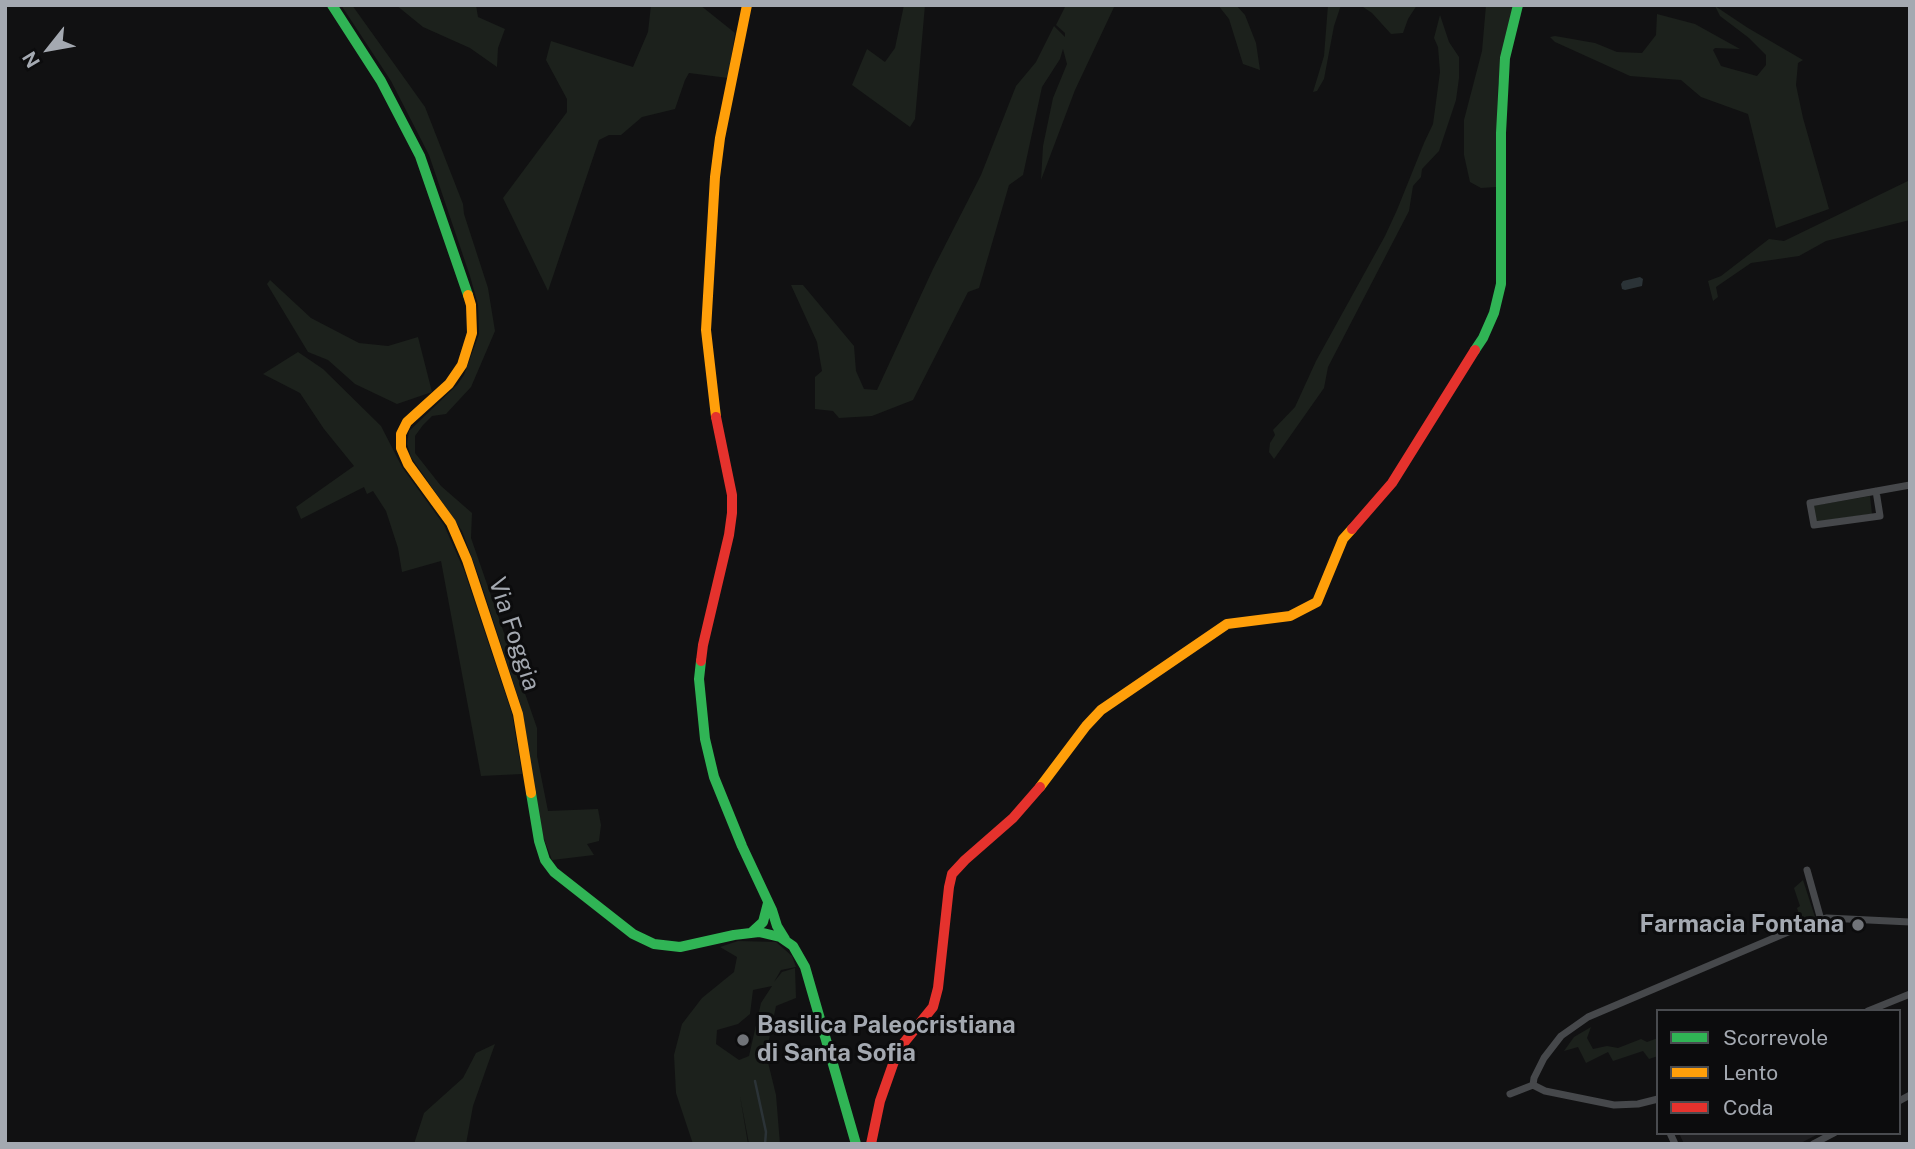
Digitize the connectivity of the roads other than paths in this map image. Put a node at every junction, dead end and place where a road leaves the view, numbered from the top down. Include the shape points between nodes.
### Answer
1 (332, 5) edge
2 (747, 5) edge
3 (1518, 5) edge
4 (1910, 485) edge
5 (1876, 491) junction
6 (1807, 870) dead end
7 (1821, 920) junction
8 (769, 921) junction
9 (1910, 922) edge
10 (751, 933) junction
11 (767, 933) junction
12 (785, 939) junction
13 (1910, 994) edge
14 (1873, 1009) edge
15 (1533, 1085) junction
16 (1510, 1094) dead end
17 (1656, 1101) edge
18 (1830, 1135) edge
19 (856, 1144) edge
20 (871, 1144) edge
21 (1813, 1144) edge

1 - 10 street, Via Foggia via 381,81 420,156 471,305 472,333 462,365 449,384 407,422 401,448 463,549 518,714 543,856 566,883 654,944 680,947
2 - 8 street via 715,177 706,331 732,513 699,679 711,767 768,903
3 - 20 street via 1505,58 1501,284 1483,338 1392,483 1343,539 1317,602 1290,616 1227,624 1101,710 1013,818 952,874 933,1007 898,1050
4 - 5 street
5 - 5 street via 1810,503 1814,525 1880,516
6 - 7 street
7 - 9 street
7 - 15 street via 1588,1017 1552,1047
8 - 10 street
8 - 11 street via 763,925
8 - 12 street
10 - 11 street, Via Foggia
11 - 12 street, Via Foggia
12 - 19 street via 802,961
13 - 14 street
15 - 16 street
15 - 17 street via 1615,1105
18 - 21 street

